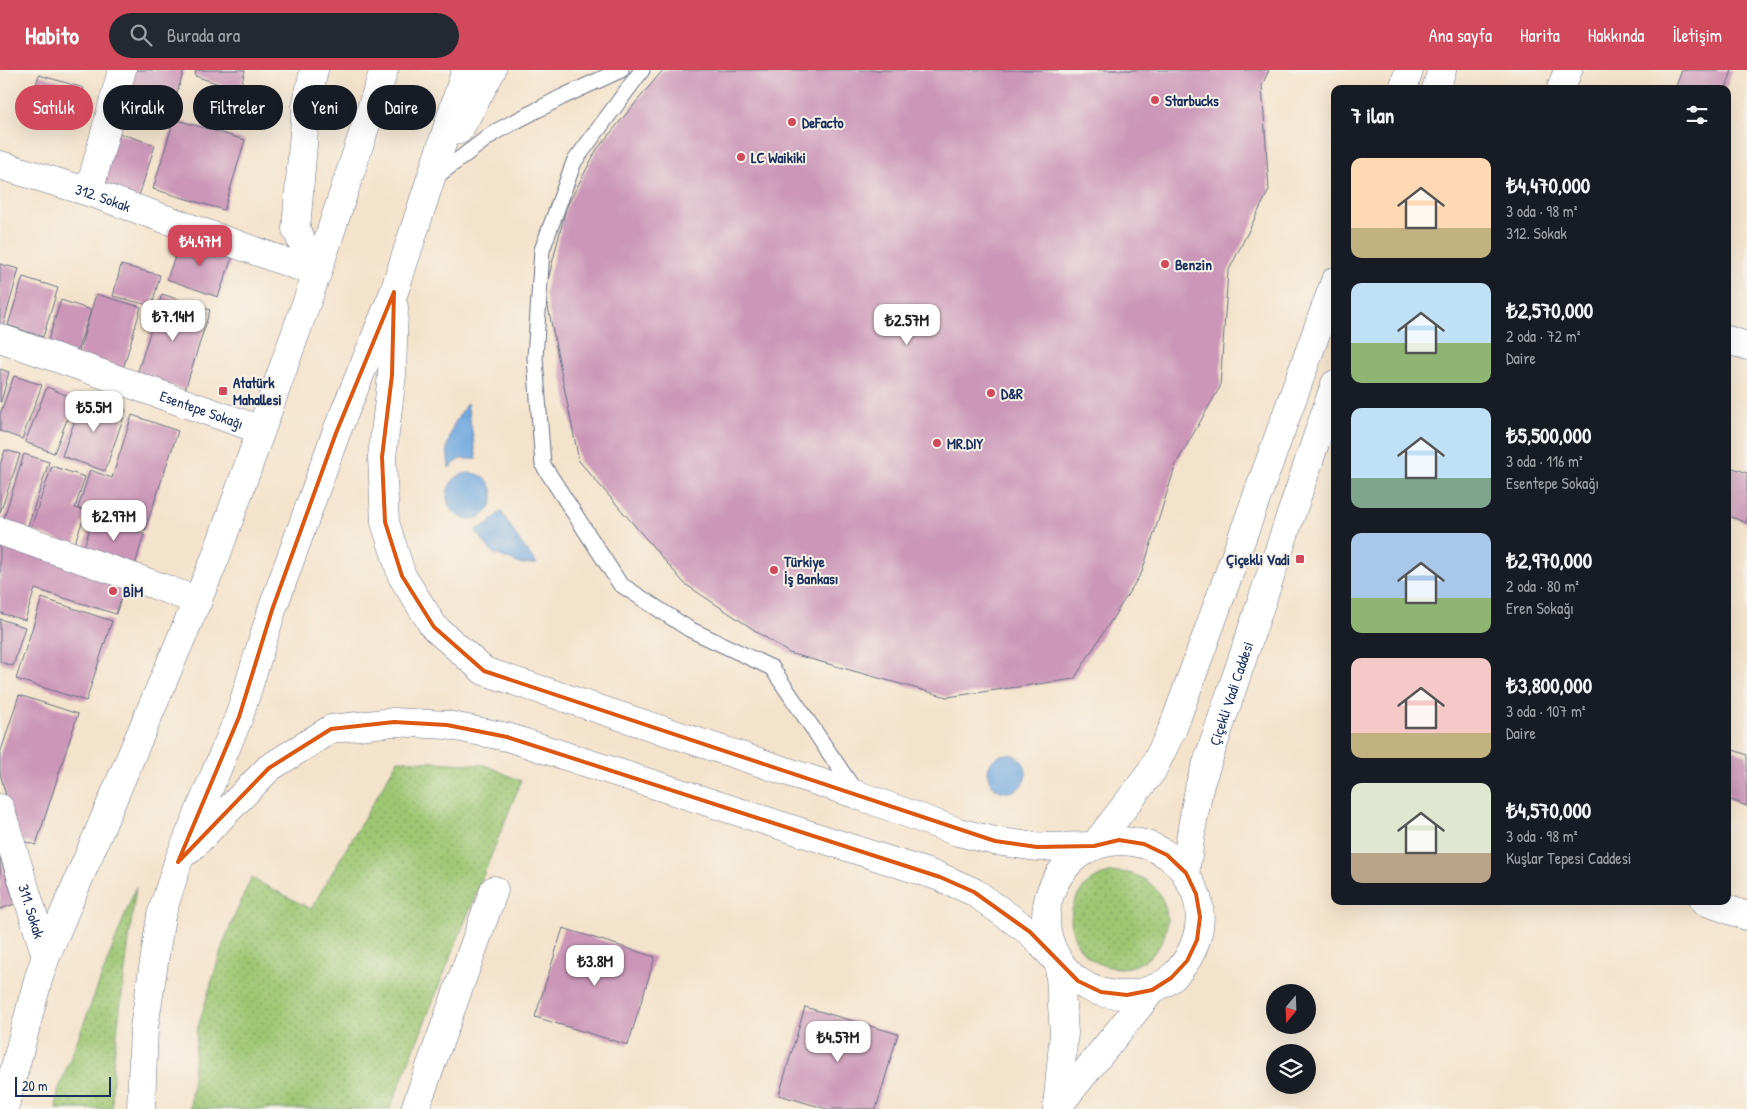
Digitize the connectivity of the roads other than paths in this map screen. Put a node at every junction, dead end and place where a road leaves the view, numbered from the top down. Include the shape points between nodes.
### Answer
1 (122, 70) edge
2 (314, 70) edge
3 (384, 70) edge
4 (466, 70) edge
5 (492, 70) edge
6 (621, 70) edge
7 (642, 70) edge
8 (1409, 70) edge
9 (1442, 70) edge
10 (1568, 70) edge
11 (1403, 85) edge
12 (1437, 85) edge
13 (1562, 85) edge
14 (0, 165) edge
15 (430, 181) junction
16 (89, 192) junction
17 (317, 273) junction
18 (394, 292) junction
19 (1331, 292) edge
20 (0, 338) edge
21 (1731, 341) edge
22 (1747, 346) edge
23 (1331, 396) edge
24 (261, 430) junction
25 (0, 532) edge
26 (198, 602) junction
27 (858, 795) junction
28 (0, 808) edge
29 (1094, 846) junction
30 (178, 862) junction
31 (1186, 873) junction
32 (494, 890) dead end
33 (1715, 905) edge
34 (1747, 916) edge
35 (46, 956) junction
36 (1059, 963) junction
37 (1152, 990) junction
38 (1057, 1108) edge
39 (4, 1109) edge
40 (141, 1109) edge
41 (415, 1109) edge

1 - 16 main road
2 - 17 main road via 306,107 296,230
3 - 17 main road
4 - 15 main road
5 - 15 main road
6 - 15 lane via 495,132
7 - 27 lane via 574,162 542,250 535,358 543,465 620,584 689,629 772,668
8 - 11 main road
9 - 12 main road
10 - 13 main road
14 - 16 main road, 312. Sokak
15 - 18 main road
16 - 17 main road, 312. Sokak
17 - 24 main road
18 - 27 main road via 392,375 382,457 385,522 402,576 434,627 484,671
18 - 30 main road via 336,433 272,610 239,717
19 - 29 main road via 1173,728 1152,771
20 - 24 main road, Esentepe Sokağı
21 - 22 main road
23 - 31 main road, Çiçekli Vadi Caddesi via 1200,784
24 - 26 main road
25 - 26 main road
26 - 35 main road
27 - 29 main road via 958,832 995,841 1037,847
28 - 35 main road, 311. Sokak
29 - 31 main road via 1119,840 1144,844 1167,855
29 - 36 main road via 1073,858 1058,875 1048,896 1045,919 1049,942
30 - 36 main road via 269,768 331,729 394,722 447,725 507,737 940,878 974,892 1022,926
30 - 40 main road via 160,916 144,1028
31 - 37 main road via 1196,894 1200,917 1197,940 1187,961 1172,978
32 - 41 main road
33 - 34 main road
35 - 39 main road
36 - 37 main road via 1078,981 1101,992 1126,996
36 - 38 main road via 1064,1034
37 - 38 main road

